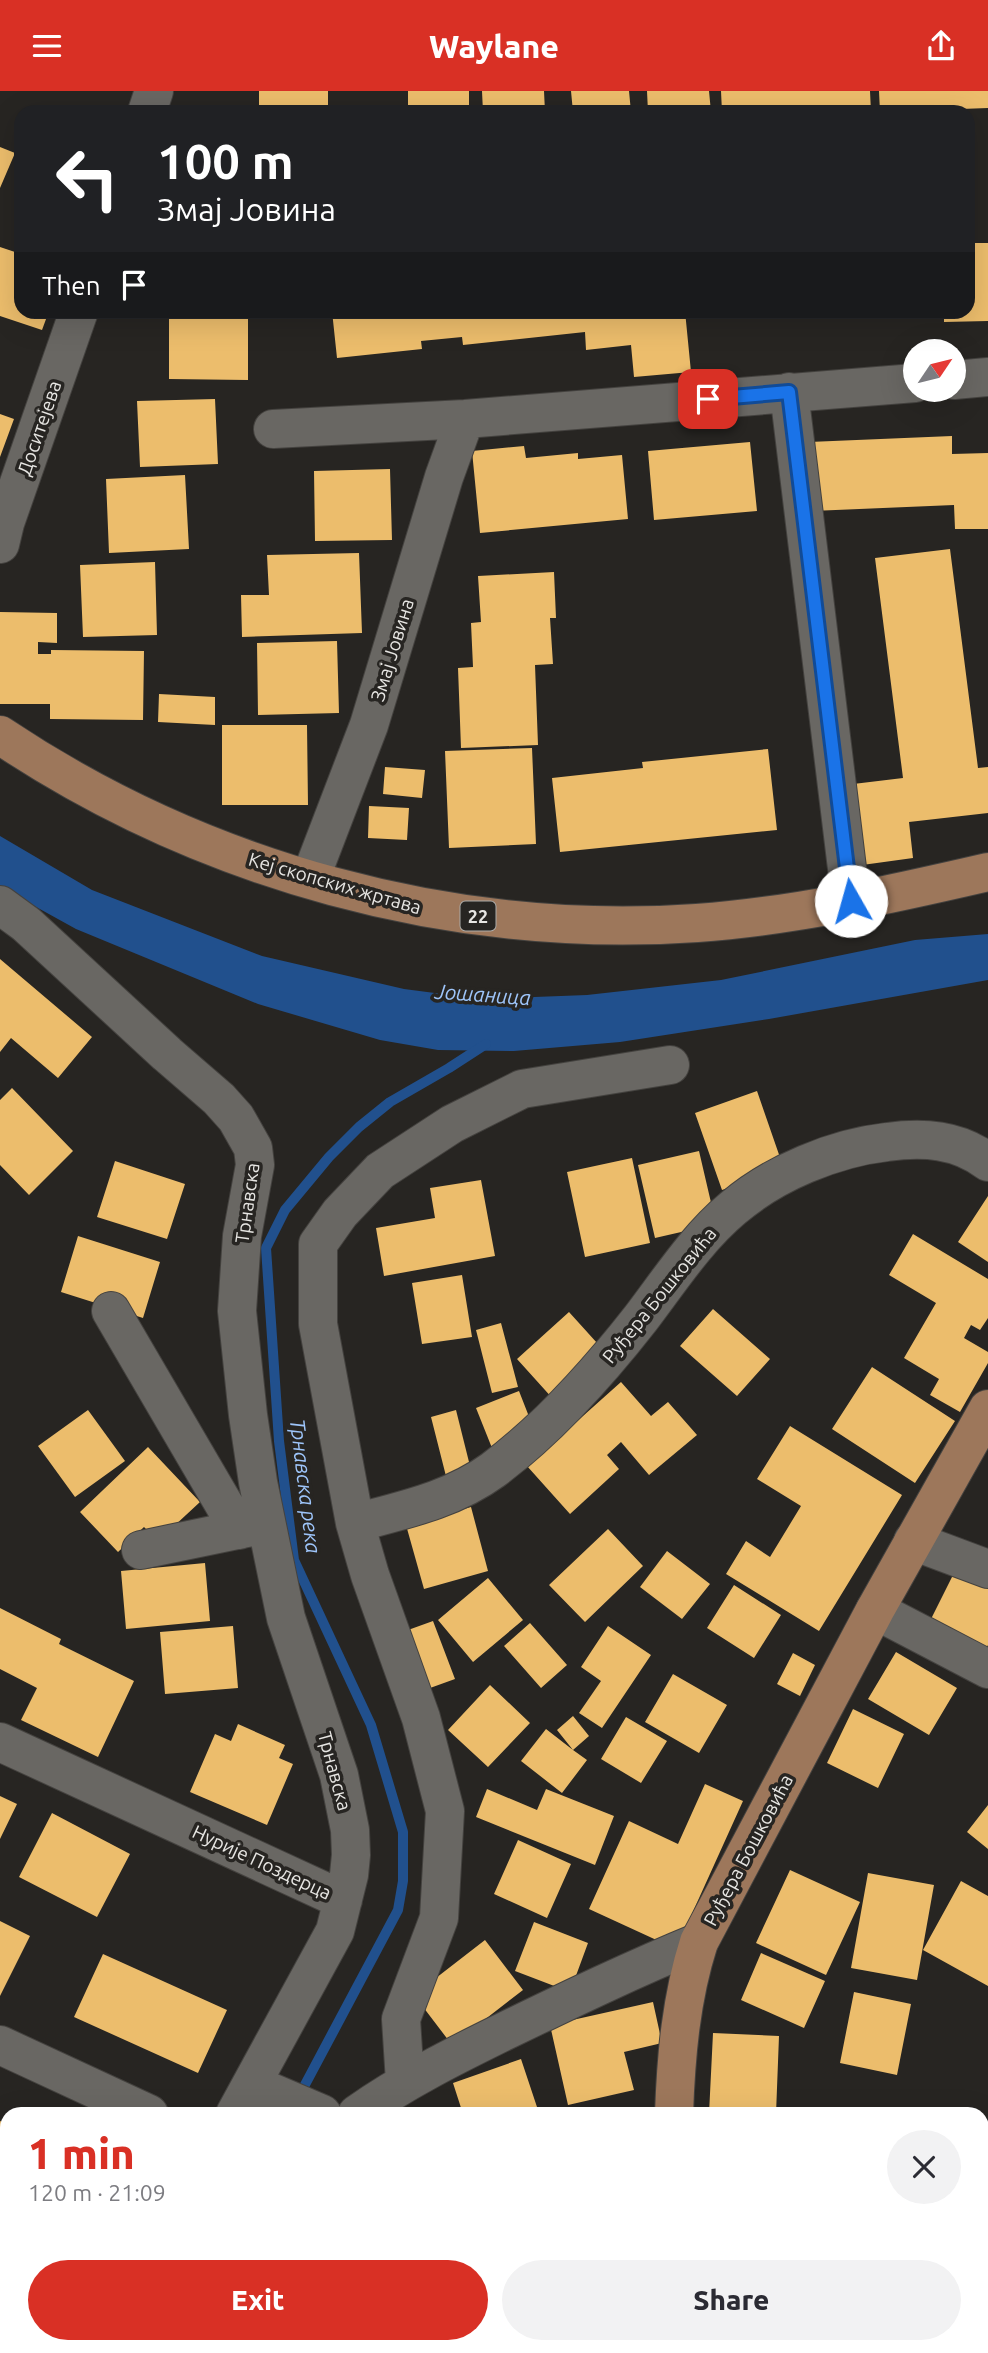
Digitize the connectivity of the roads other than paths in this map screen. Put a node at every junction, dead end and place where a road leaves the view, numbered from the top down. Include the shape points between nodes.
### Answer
1 (76, 319) edge
2 (988, 377) edge
3 (966, 379) edge
4 (903, 384) edge
5 (789, 392) junction
6 (465, 419) junction
7 (273, 429) dead end
8 (0, 544) edge
9 (0, 735) edge
10 (988, 872) edge
11 (310, 879) junction
12 (851, 901) junction
13 (0, 905) edge
14 (670, 1065) dead end
15 (988, 1162) edge
16 (111, 1311) dead end
17 (988, 1409) edge
18 (355, 1523) junction
19 (253, 1527) junction
20 (913, 1541) junction
21 (141, 1550) dead end
22 (988, 1569) edge
23 (875, 1611) junction
24 (988, 1669) edge
25 (0, 1742) edge
26 (343, 1900) junction
27 (699, 1942) junction
28 (0, 2045) edge
29 (405, 2082) junction
30 (253, 2097) edge
31 (134, 2107) edge
32 (294, 2107) edge
33 (368, 2107) edge
34 (674, 2107) edge

1 - 8 street, Доситејева
2 - 3 street
4 - 5 street
5 - 6 street
5 - 12 street
6 - 7 street
6 - 11 street, Змај Јовина via 369,725
9 - 11 main road, Кеј скопских жртава / 22 via 136,813 256,863
10 - 12 main road, Кеј скопских жртава / 22
11 - 12 main road, Кеј скопских жртава / 22 via 429,909 583,925 697,923
13 - 19 street, Трнавска via 219,1099 253,1148 255,1165 242,1236 237,1311
14 - 18 street via 522,1089 452,1124 380,1171 318,1244 318,1324
15 - 18 street, Руђера Бошковића via 940,1140 913,1138 866,1144 787,1174 732,1209 578,1391 493,1469 455,1493
16 - 19 street, Трнавска
17 - 20 main road, Руђера Бошковића
18 - 29 street via 421,1718 445,1811 439,1919 401,2019
19 - 21 street
19 - 26 street, Трнавска via 339,1775 350,1829 349,1875
20 - 22 street
20 - 23 main road, Руђера Бошковића
23 - 24 street
23 - 27 main road, Руђера Бошковића
25 - 26 street, Нурије Поздерца
26 - 30 street, Нурије Поздерца via 335,1931
27 - 29 street, Руђера Бошковића via 592,1989
27 - 34 main road, Руђера Бошковића via 682,2015
28 - 31 street
29 - 33 street, Руђера Бошковића
30 - 32 street

